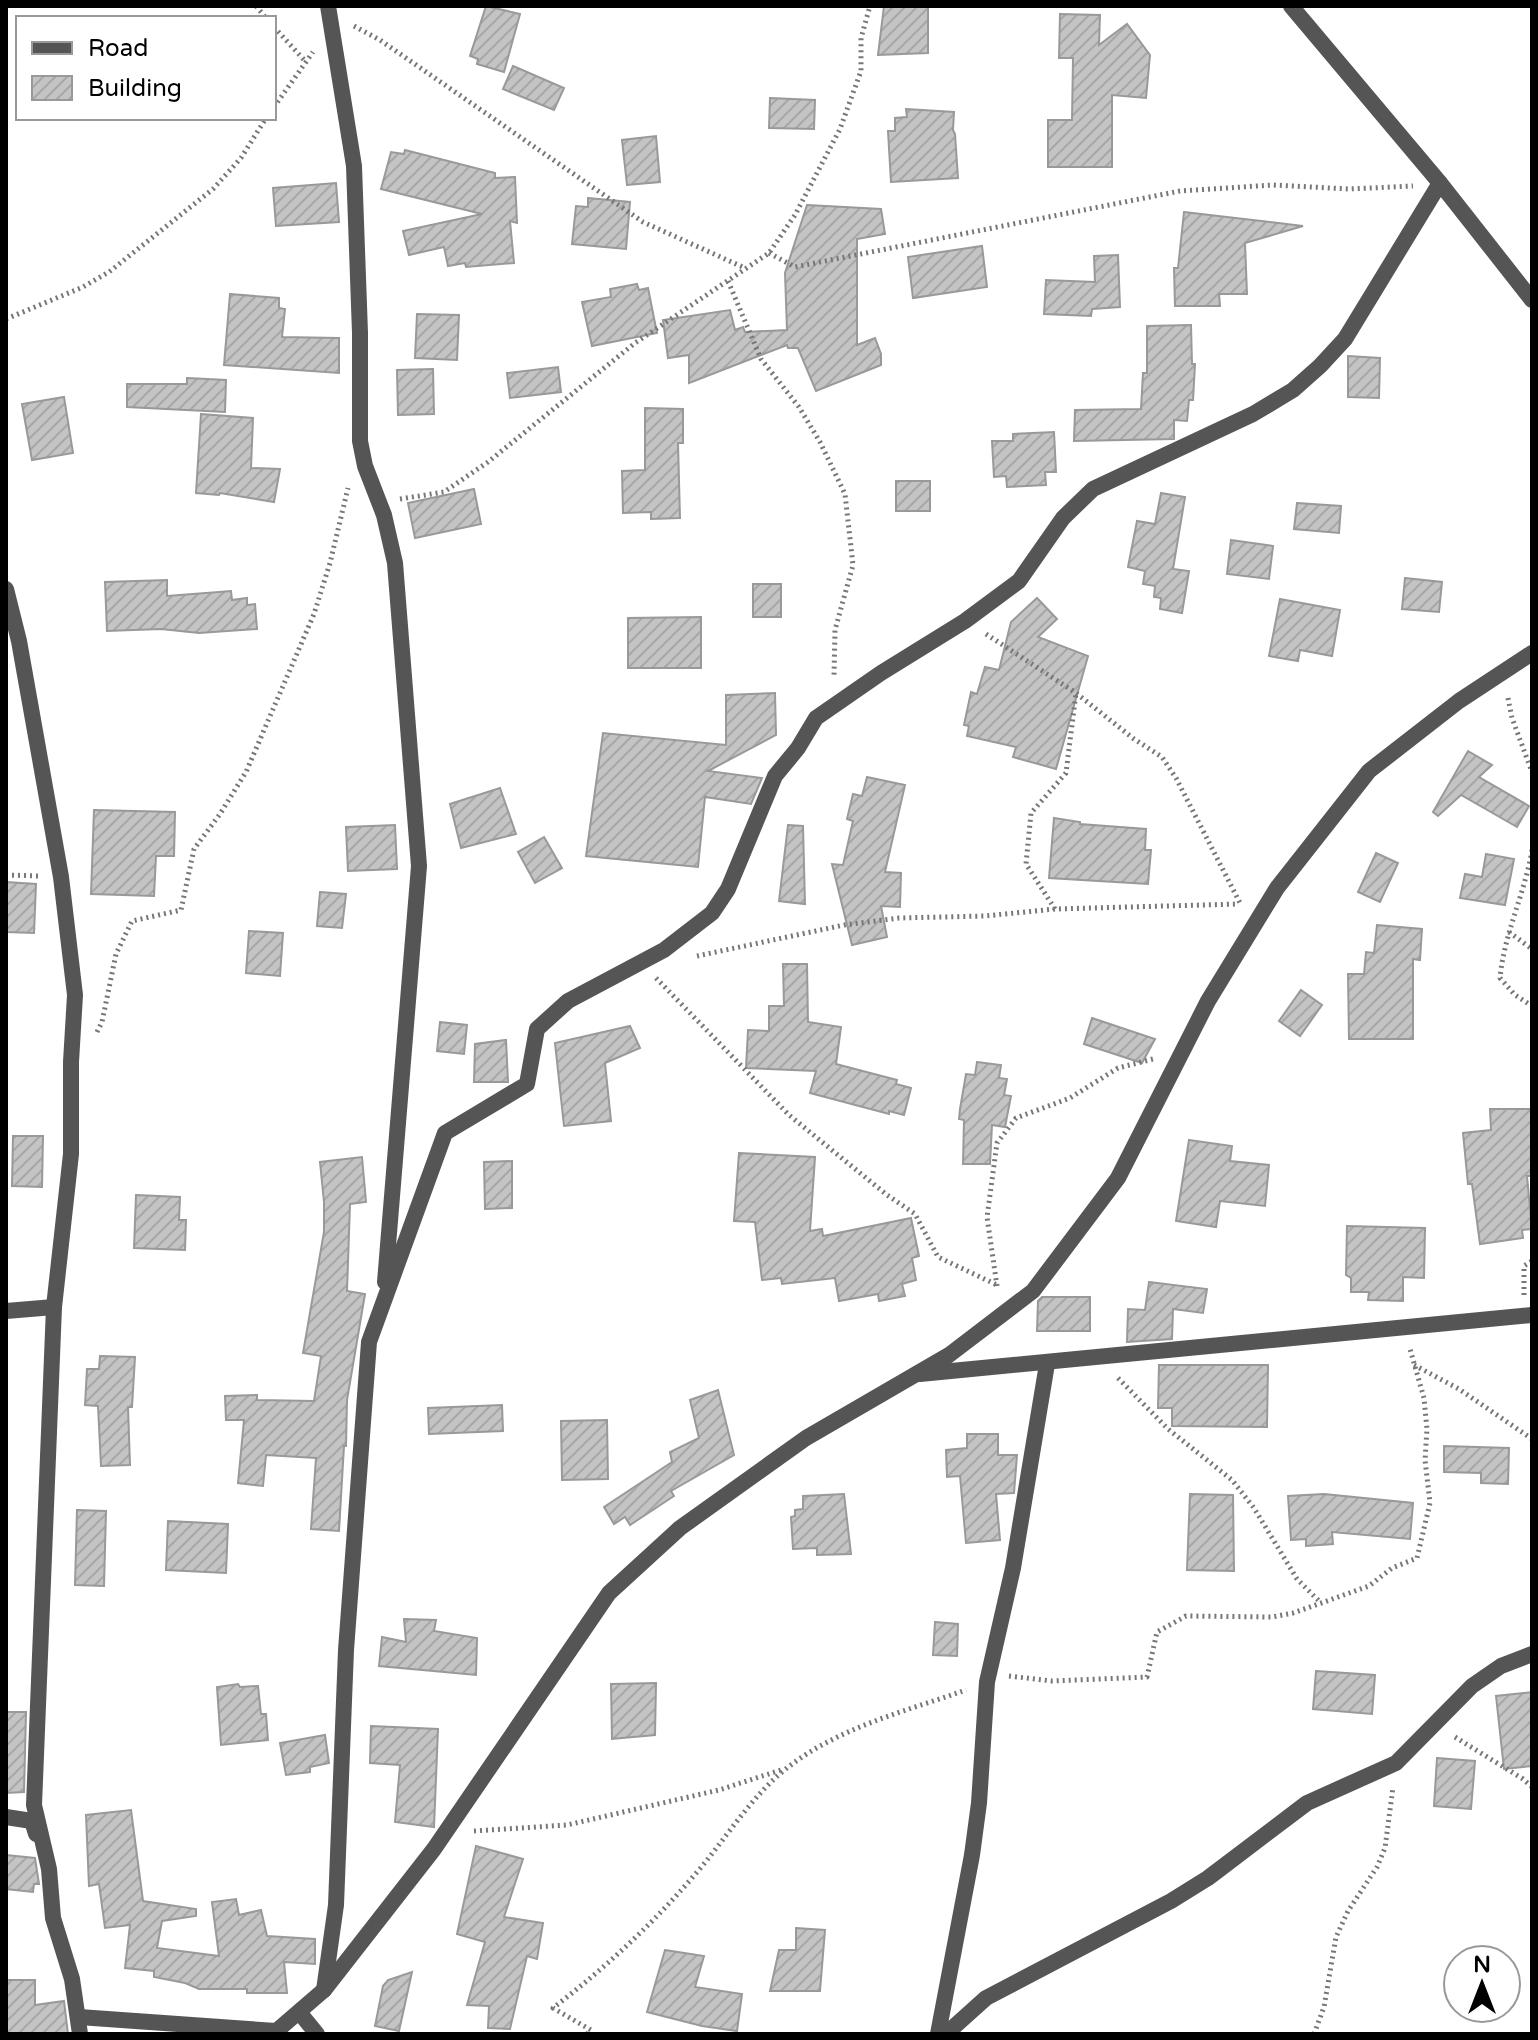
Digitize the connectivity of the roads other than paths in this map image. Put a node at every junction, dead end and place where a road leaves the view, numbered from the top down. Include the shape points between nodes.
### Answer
1 (1291, 6) edge
2 (331, 13) edge
3 (1440, 183) junction
4 (1532, 300) edge
5 (6, 589) edge
6 (1532, 653) edge
7 (383, 1305) junction
8 (54, 1307) junction
9 (6, 1311) edge
10 (1529, 1315) edge
11 (1047, 1364) junction
12 (916, 1374) junction
13 (1532, 1654) edge
14 (6, 1817) edge
15 (49, 1869) junction
16 (324, 1990) junction
17 (299, 2012) junction
18 (80, 2025) edge
19 (275, 2033) edge
20 (317, 2034) edge
21 (938, 2034) edge
22 (946, 2034) edge

1 - 3 street
2 - 7 street via 354,166 360,441 395,563 419,866
3 - 4 street
3 - 7 street via 1345,339 1293,390 1093,489 1063,518 1019,581 816,718 775,776 728,889 712,913 683,937 568,1001 537,1029 527,1084 445,1133
5 - 8 street via 61,877 75,995 71,1154
6 - 12 street via 1369,771 1277,888 1208,1001 1118,1178 1033,1291
7 - 16 street via 369,1342 346,1650 336,1905
8 - 9 street
8 - 15 street via 34,1805
10 - 11 street
11 - 12 street
11 - 21 street via 1013,1568 987,1682 972,1855
12 - 16 street via 806,1438 680,1528 609,1593 445,1833
13 - 22 street via 1472,1686 1396,1763 1307,1803 1208,1878 986,1998
14 - 15 street via 32,1821
15 - 18 street via 53,1918
16 - 17 street
17 - 19 street
17 - 20 street
18 - 19 street

